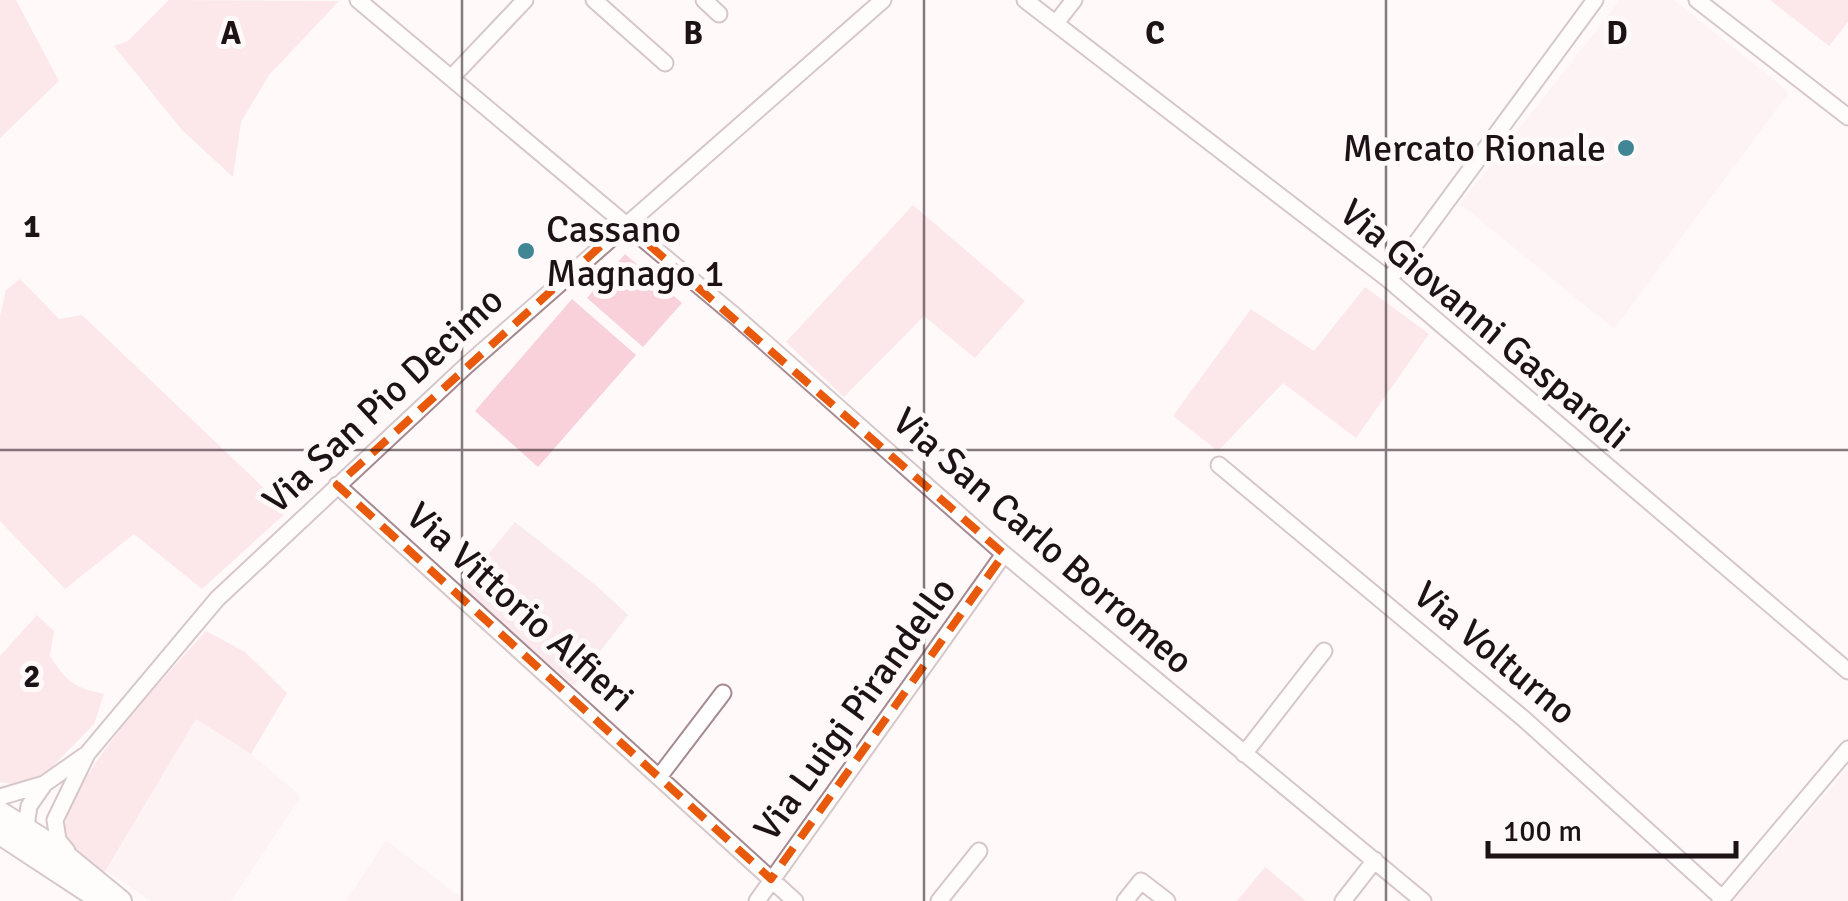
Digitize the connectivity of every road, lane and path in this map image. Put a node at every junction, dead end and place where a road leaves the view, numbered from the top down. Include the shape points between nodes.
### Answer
1 (358, 0) edge
2 (526, 0) edge
3 (594, 0) edge
4 (704, 0) edge
5 (882, 0) edge
6 (1025, 0) edge
7 (1074, 0) edge
8 (1595, 0) edge
9 (1697, 0) edge
10 (719, 14) dead end
11 (1056, 24) junction
12 (665, 63) dead end
13 (452, 77) junction
14 (1848, 118) edge
15 (625, 224) junction
16 (1388, 280) junction
17 (1220, 465) dead end
18 (337, 485) junction
19 (1004, 554) junction
20 (1324, 651) dead end
21 (1848, 672) edge
22 (723, 692) dead end
23 (1848, 749) edge
24 (87, 754) junction
25 (1244, 754) junction
26 (659, 777) junction
27 (44, 784) junction
28 (0, 797) edge
29 (58, 810) junction
30 (0, 812) edge
31 (0, 823) edge
32 (24, 827) junction
33 (0, 834) edge
34 (979, 851) dead end
35 (32, 856) junction
36 (1375, 860) junction
37 (78, 865) junction
38 (771, 879) junction
39 (1721, 900) edge
40 (102, 901) edge
41 (122, 901) edge
42 (757, 901) edge
43 (795, 901) edge
44 (938, 901) edge
45 (1125, 901) edge
46 (1167, 901) edge
47 (1343, 901) edge
48 (1424, 901) edge

1 - 13 street, Via San Carlo Borromeo
2 - 13 street
3 - 12 street
4 - 10 street
5 - 15 street, Via San Pio Decimo
6 - 11 street, Via Giovanni Gasparoli
7 - 11 street
8 - 16 street
9 - 14 street
11 - 16 street, Via Giovanni Gasparoli
13 - 15 street, Via San Carlo Borromeo
15 - 18 street, Via San Pio Decimo
15 - 19 street, Via San Carlo Borromeo
16 - 21 street, Via Giovanni Gasparoli
17 - 39 street, Via Volturno via 1524,719
18 - 24 street, Via San Pio Decimo via 216,599
18 - 26 street, Via Vittorio Alfieri
19 - 25 street, Via San Carlo Borromeo
19 - 38 street, Via Luigi Pirandello
20 - 25 street
22 - 26 street
23 - 39 street
24 - 27 street, Via San Pio Decimo
24 - 29 street, Via San Pio Decimo
25 - 36 street, Via San Carlo Borromeo
26 - 38 street, Via Vittorio Alfieri
27 - 28 street, Via San Pio Decimo
27 - 32 street
29 - 32 street
29 - 37 street via 58,840
30 - 32 main road
31 - 32 street
32 - 35 street
32 - 37 main road
33 - 35 main road
34 - 44 street
35 - 40 main road
36 - 47 street
36 - 48 street, Via San Carlo Borromeo
37 - 41 main road
38 - 42 street, Via Luigi Pirandello
38 - 43 street, Via Vittorio Alfieri
45 - 46 street via 1141,882

